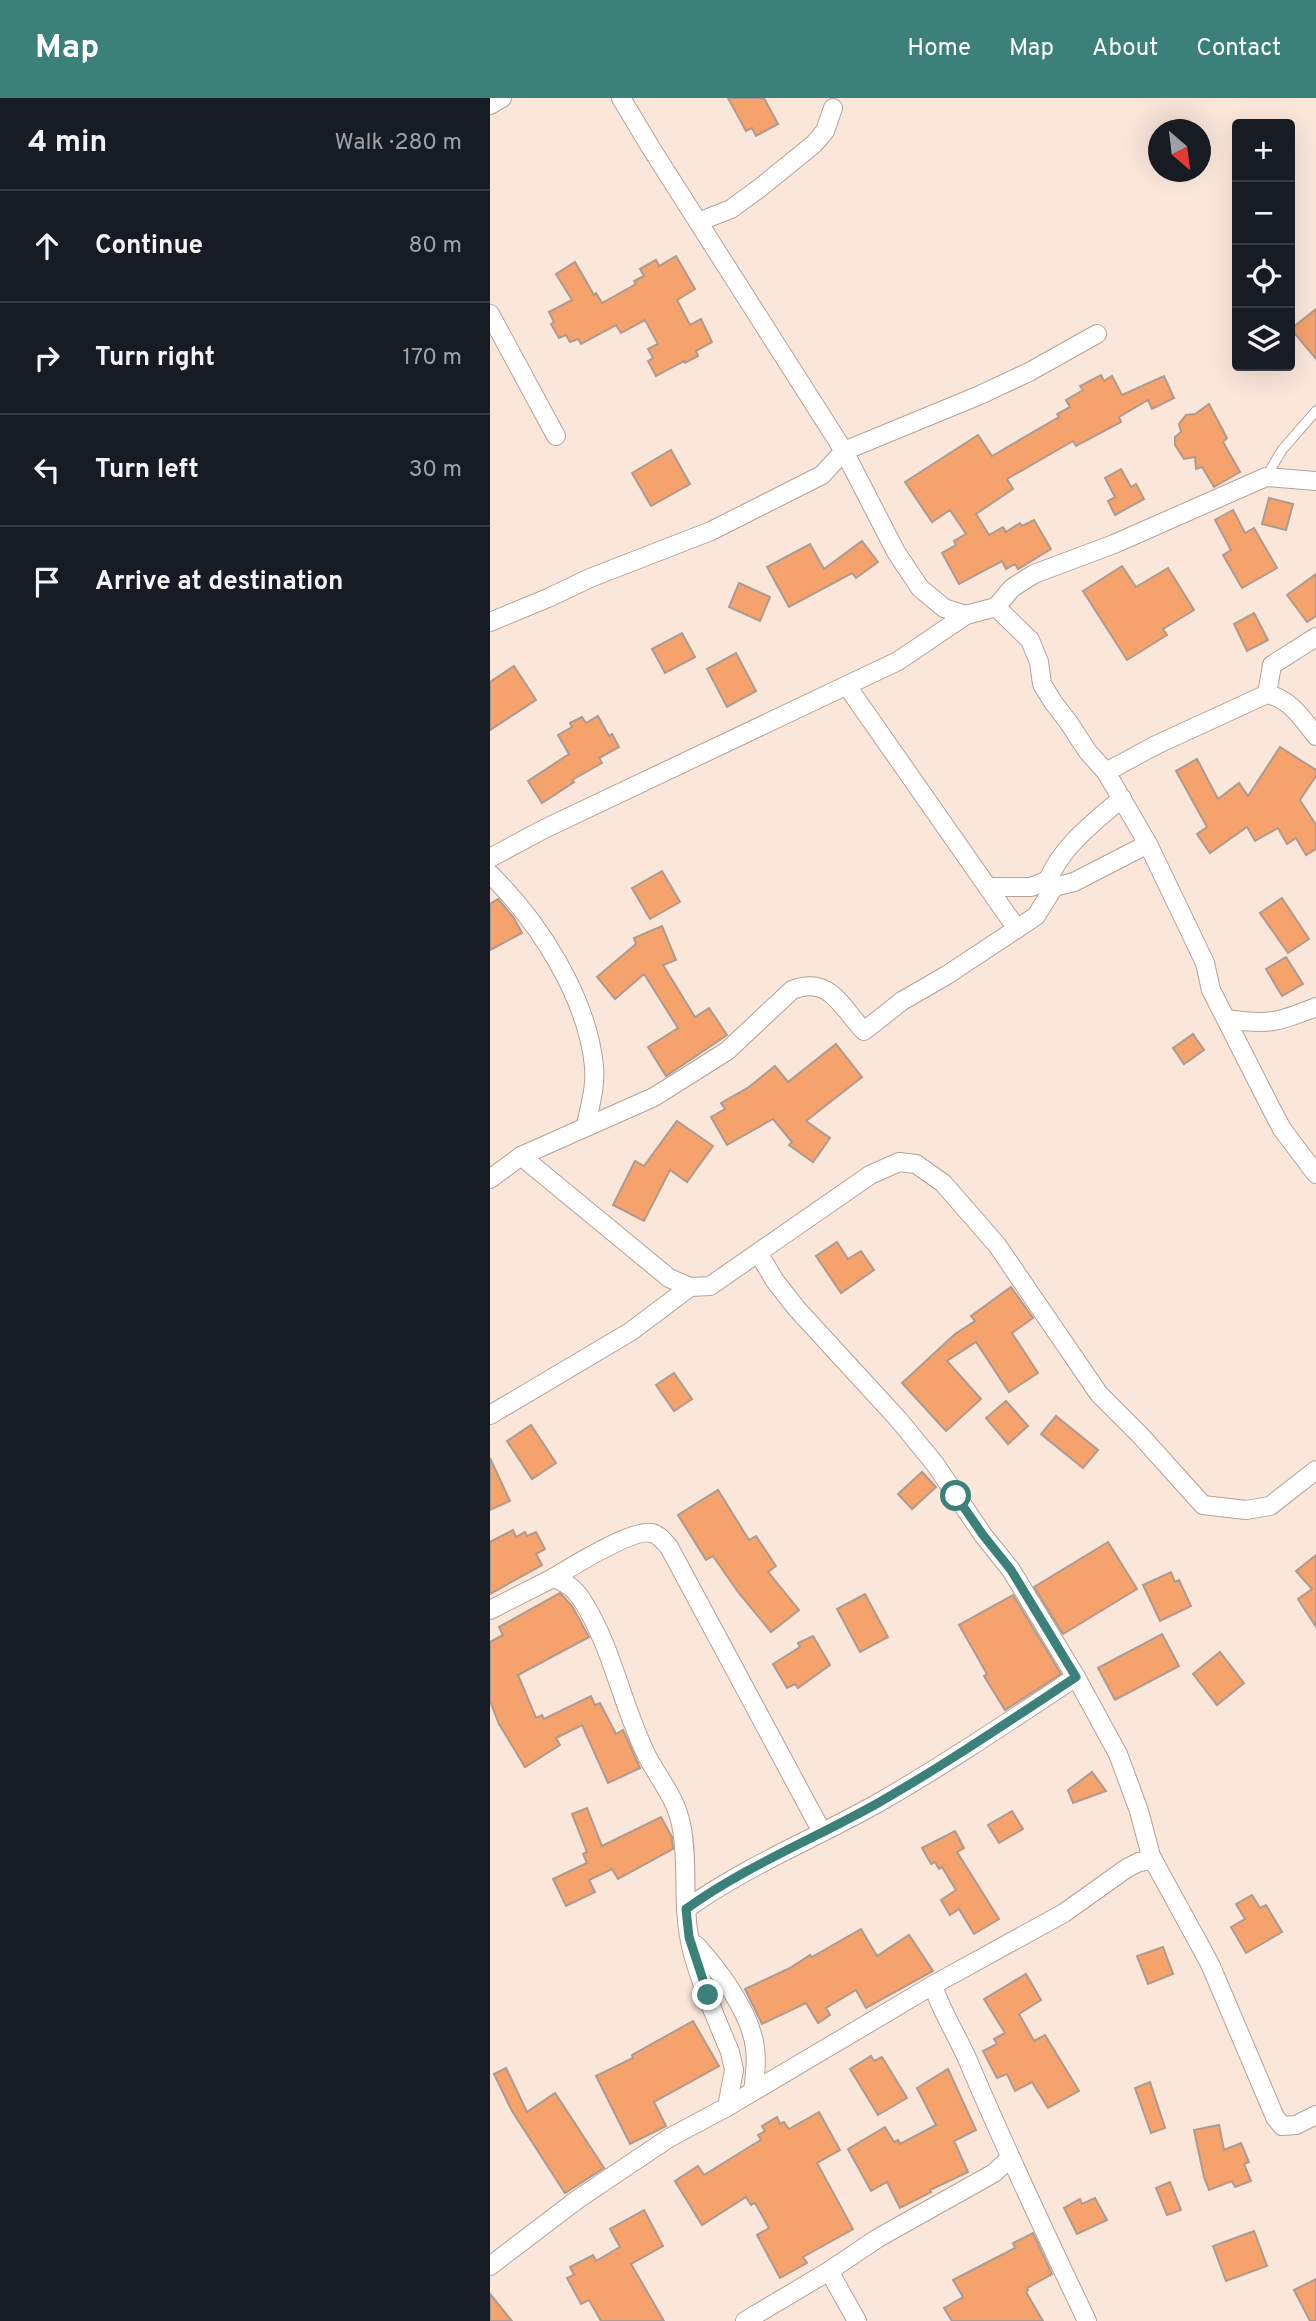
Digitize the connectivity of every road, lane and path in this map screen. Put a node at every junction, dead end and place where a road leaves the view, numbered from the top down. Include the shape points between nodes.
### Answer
1 (502, 98) edge
2 (621, 98) edge
3 (490, 105) edge
4 (833, 108) dead end
5 (698, 222) junction
6 (490, 314) edge
7 (1097, 334) dead end
8 (1316, 411) edge
9 (556, 436) dead end
10 (844, 451) junction
11 (1266, 477) junction
12 (1316, 481) edge
13 (996, 607) junction
14 (966, 615) junction
15 (490, 622) edge
16 (1316, 637) edge
17 (848, 687) junction
18 (1267, 694) junction
19 (1316, 736) edge
20 (1106, 772) junction
21 (1122, 798) junction
22 (1148, 844) junction
23 (490, 858) edge
24 (490, 874) edge
25 (1051, 883) junction
26 (989, 887) junction
27 (1017, 929) junction
28 (1316, 1007) edge
29 (1226, 1018) junction
30 (1261, 1023) junction
31 (1238, 1044) junction
32 (586, 1125) junction
33 (521, 1156) junction
34 (1316, 1174) edge
35 (490, 1179) edge
36 (759, 1254) junction
37 (690, 1287) junction
38 (490, 1415) edge
39 (1316, 1470) edge
40 (553, 1578) junction
41 (490, 1610) edge
42 (1076, 1677) junction
43 (822, 1832) junction
44 (1153, 1860) junction
45 (686, 1909) junction
46 (689, 1937) junction
47 (933, 1985) junction
48 (753, 2091) junction
49 (727, 2107) junction
50 (1316, 2115) edge
51 (1009, 2159) junction
52 (490, 2266) edge
53 (829, 2271) junction
54 (745, 2321) edge
55 (857, 2321) edge
56 (1087, 2321) edge

1 - 3 street
2 - 5 street
4 - 5 street via 825,131 814,144 731,208
5 - 10 street
6 - 9 street
7 - 10 street via 1004,384
8 - 11 lane via 1282,450
10 - 14 street via 896,552 920,588 944,608
10 - 15 street via 822,475 711,531
11 - 12 street
11 - 13 street via 1034,574 1012,588
13 - 14 street
13 - 20 street via 1030,640 1042,684
14 - 17 street via 898,661
16 - 18 street via 1272,665
17 - 23 street
17 - 26 street
18 - 19 street via 1290,704
18 - 20 street
20 - 21 street
21 - 22 street
21 - 25 street via 1077,837 1054,865
22 - 25 street via 1074,882
22 - 29 street
24 - 32 street via 536,929 583,1016 594,1066
25 - 26 street
25 - 27 street via 1035,916
26 - 27 street
27 - 32 street via 902,1001 864,1031 830,990 806,984 792,989 727,1051 654,1097
28 - 30 street via 1283,1021
29 - 30 street
29 - 31 street
30 - 31 street
31 - 34 street via 1282,1129
32 - 33 street
33 - 35 street
33 - 37 street via 669,1278
36 - 37 street via 709,1286
36 - 39 street via 870,1175 899,1163 916,1164 943,1183 998,1245 1099,1394 1203,1505 1246,1510 1270,1506
36 - 42 street via 797,1309 935,1464 1011,1570
37 - 38 street via 630,1332
40 - 41 street
40 - 43 street via 635,1535 650,1532 660,1536
40 - 45 street via 564,1581 583,1602 648,1757 674,1802 685,1851
42 - 43 street via 924,1776
42 - 44 street via 1118,1754
43 - 45 street via 733,1878
44 - 47 street via 1127,1868 1064,1913
44 - 50 street via 1210,1964 1275,2117 1282,2126
45 - 46 street
46 - 48 street via 717,1971 750,2028 755,2045
46 - 49 street via 730,2052 734,2070
47 - 48 street
47 - 51 street
48 - 49 street
49 - 52 street via 669,2138 578,2199
51 - 53 street via 994,2173
51 - 56 street
53 - 54 street
53 - 55 street

